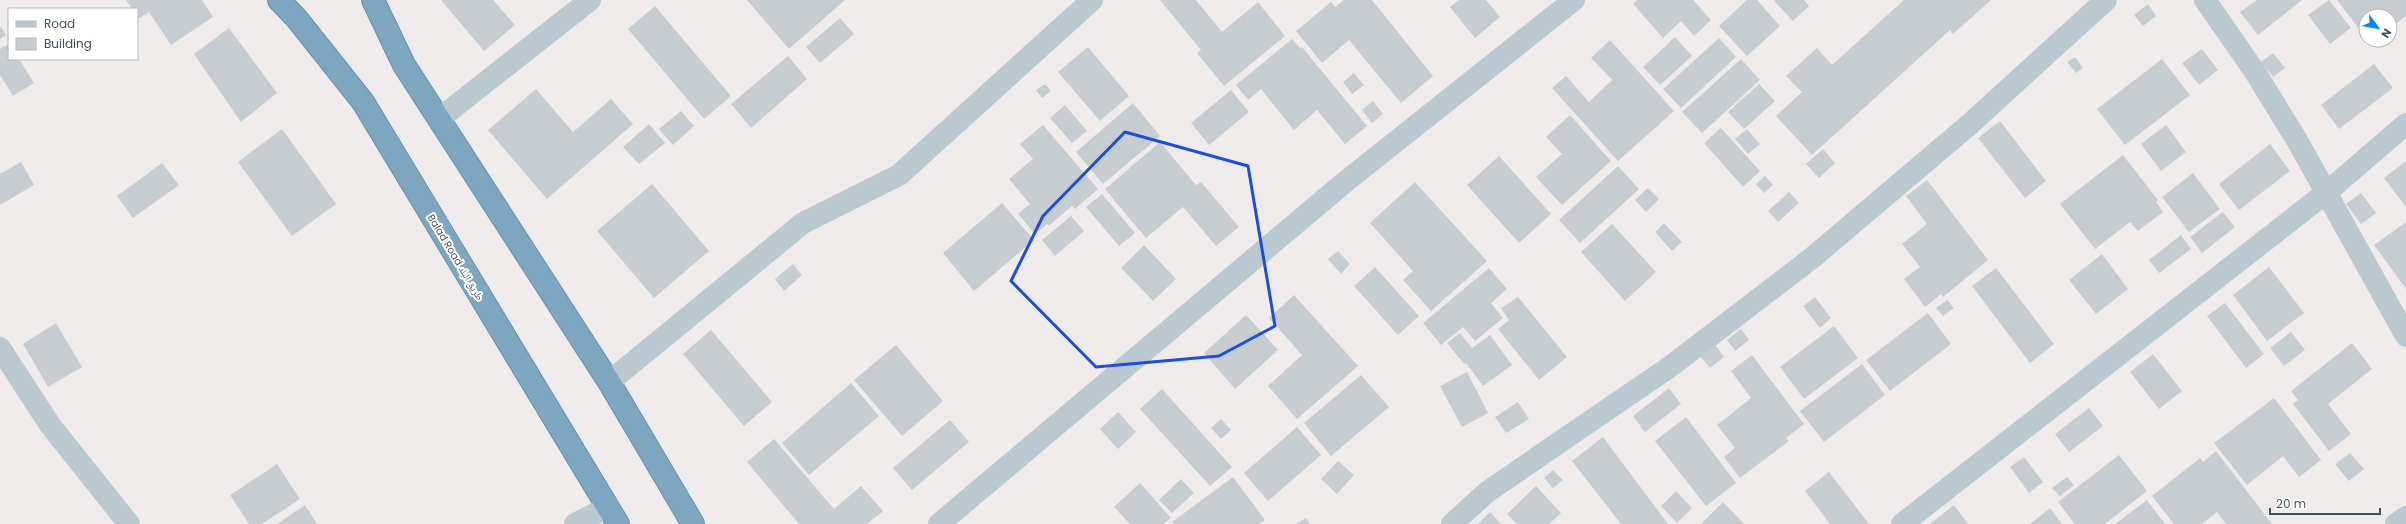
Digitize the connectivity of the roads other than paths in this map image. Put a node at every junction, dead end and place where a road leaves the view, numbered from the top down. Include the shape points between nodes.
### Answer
1 (279, 0) edge
2 (373, 0) edge
3 (590, 0) edge
4 (1092, 0) edge
5 (1574, 0) edge
6 (2106, 0) edge
7 (2205, 0) edge
8 (439, 119) junction
9 (2406, 124) edge
10 (2327, 192) junction
11 (2406, 336) edge
12 (0, 348) edge
13 (608, 382) junction
14 (613, 516) edge
15 (2406, 517) edge
16 (129, 524) edge
17 (575, 524) edge
18 (694, 524) edge
19 (939, 524) edge
20 (1452, 524) edge
21 (1902, 524) edge
22 (2396, 524) edge

1 - 14 highway, Balad Road طريق البلد via 363,102
2 - 8 highway via 404,64
3 - 8 street
4 - 13 street via 899,175 803,223
5 - 19 street via 1346,182
6 - 20 street via 1970,124 1812,258 1671,366 1486,492
7 - 10 street via 2255,72
8 - 13 highway
9 - 10 street
10 - 11 street
10 - 21 street
12 - 16 street via 50,425
13 - 18 highway
14 - 17 street
15 - 22 street

